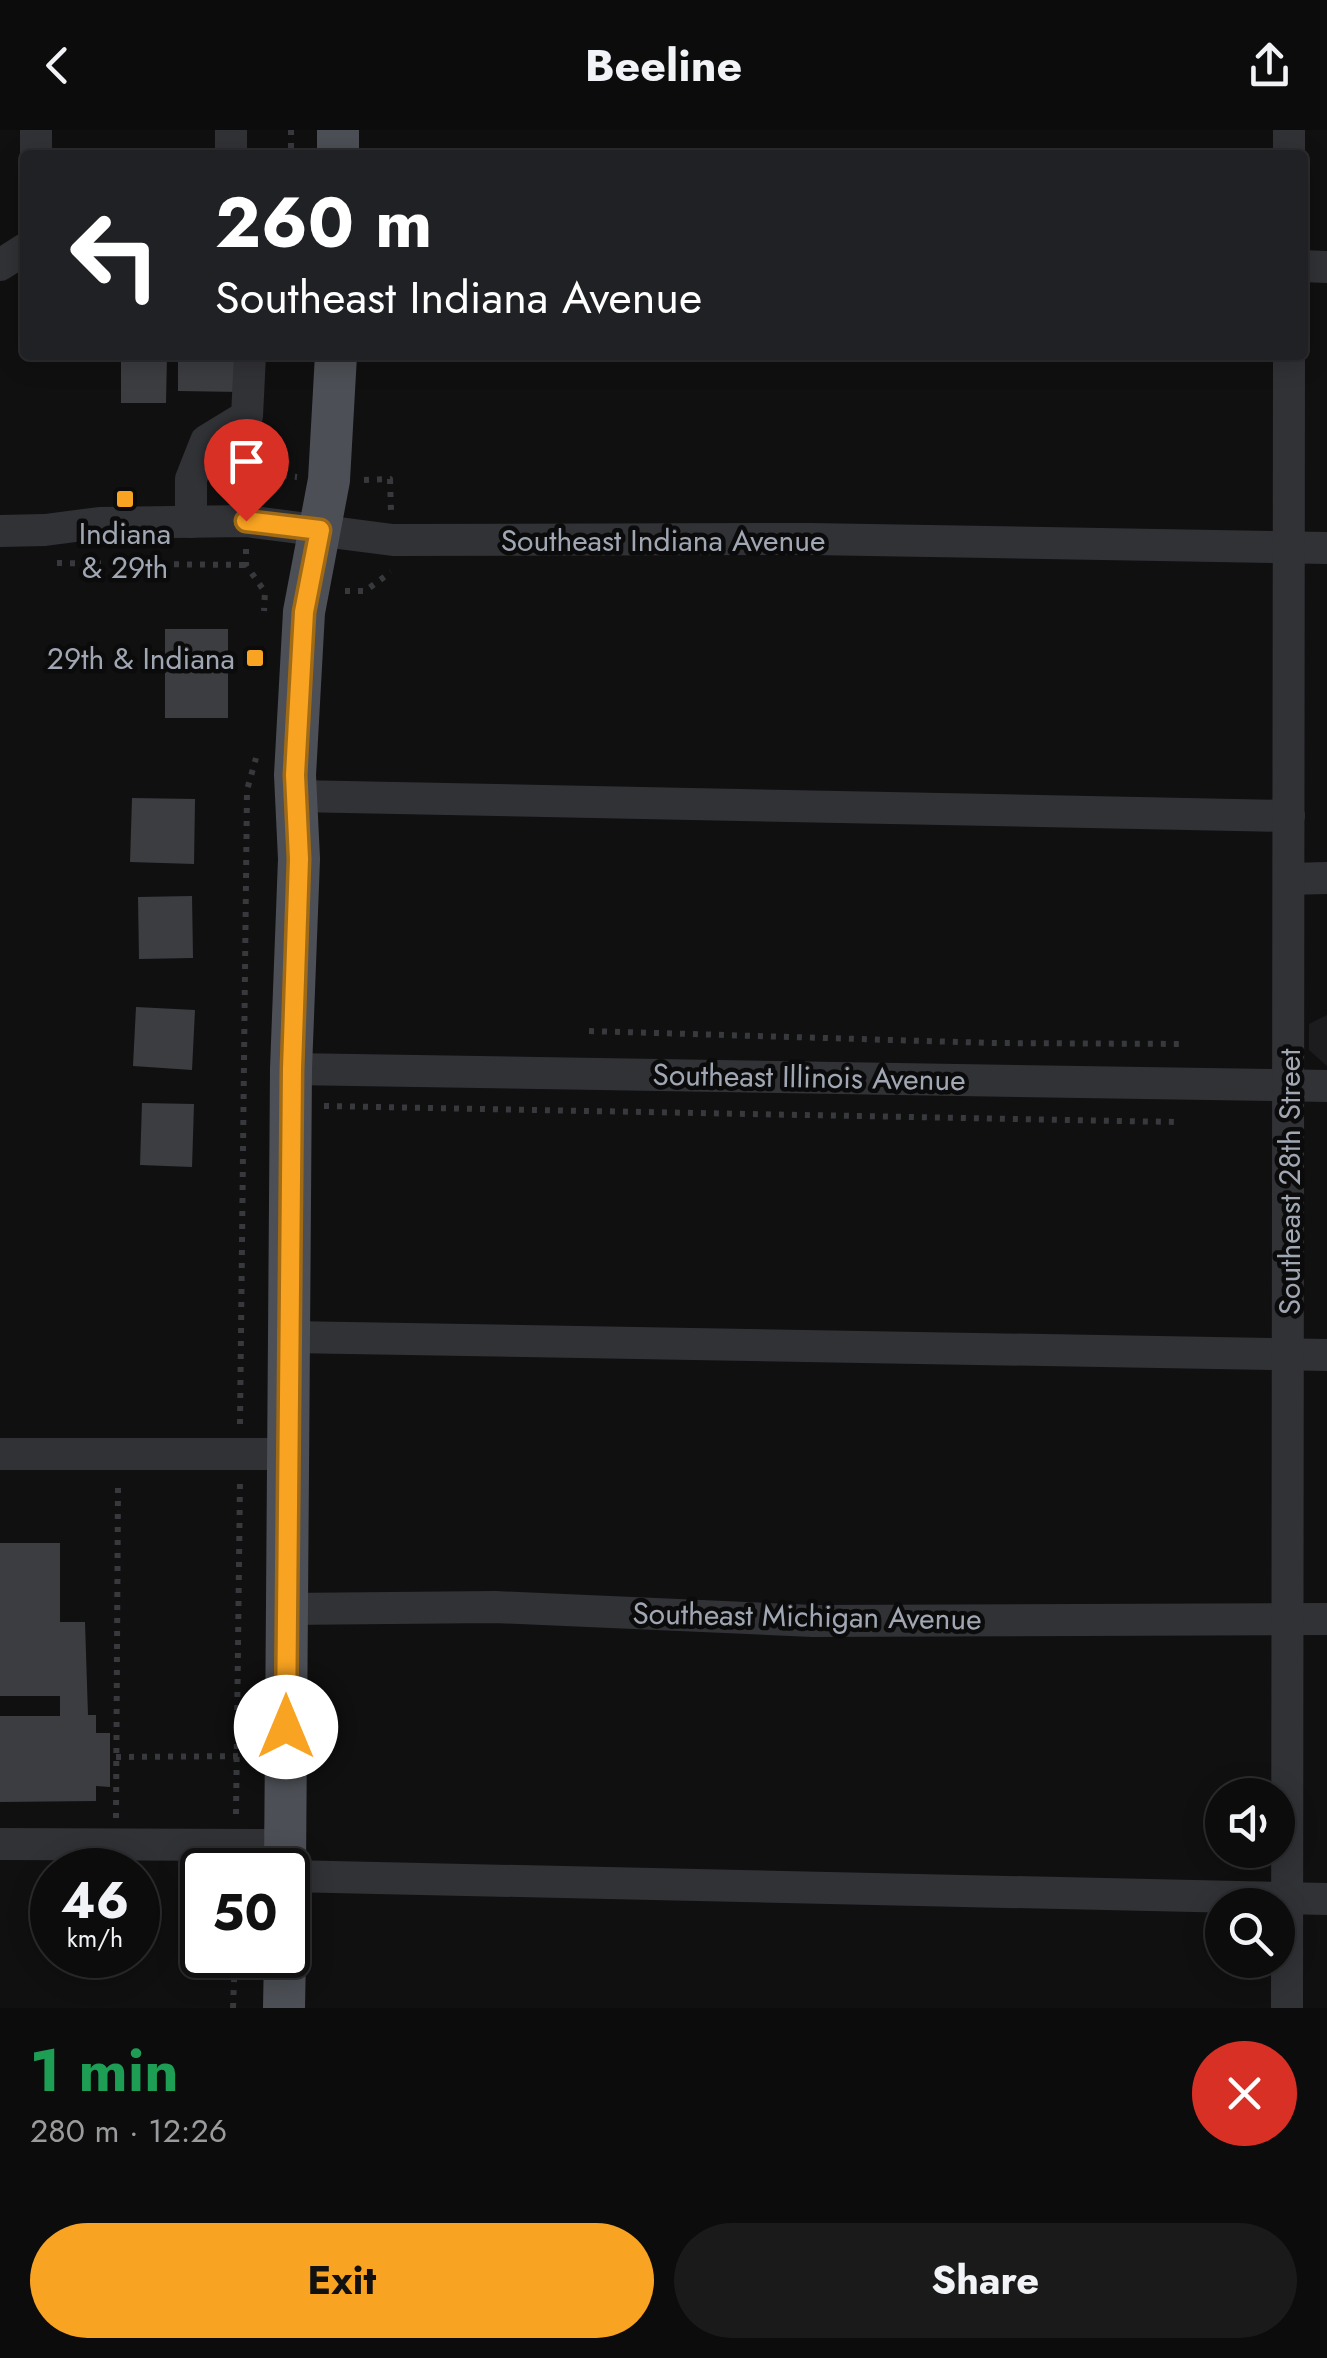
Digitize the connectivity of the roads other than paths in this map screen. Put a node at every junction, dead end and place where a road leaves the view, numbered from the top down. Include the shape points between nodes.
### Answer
1 (250, 360) edge
2 (336, 360) edge
3 (1289, 360) edge
4 (191, 522) junction
5 (320, 530) junction
6 (0, 531) edge
7 (1289, 547) junction
8 (1327, 548) edge
9 (295, 796) junction
10 (1289, 816) junction
11 (1327, 878) edge
12 (1289, 879) junction
13 (292, 1069) junction
14 (1289, 1086) junction
15 (1327, 1086) edge
16 (290, 1338) junction
17 (1289, 1354) junction
18 (1327, 1355) edge
19 (0, 1454) edge
20 (288, 1454) junction
21 (286, 1609) junction
22 (1288, 1618) junction
23 (1327, 1619) edge
24 (0, 1844) edge
25 (244, 1848) edge
26 (286, 1848) edge
27 (310, 1865) edge
28 (1286, 1888) edge
29 (1205, 1896) edge
30 (1295, 1899) edge
31 (1327, 1899) edge
32 (285, 1978) edge
33 (1287, 1978) edge
34 (284, 2008) edge
35 (1287, 2008) edge

1 - 4 street via 247,416 206,441 191,479
2 - 5 main road
3 - 7 street, Southeast 28th Street
4 - 5 street, Southeast Indiana Avenue
4 - 6 street, Southeast Indiana Avenue
5 - 7 street, Southeast Indiana Avenue via 392,540
5 - 9 main road via 304,612
7 - 8 street, Southeast Indiana Avenue
7 - 10 street, Southeast 28th Street
9 - 10 street
9 - 13 main road
10 - 12 street, Southeast 28th Street
11 - 12 street
12 - 14 street, Southeast 28th Street
13 - 14 street, Southeast Illinois Avenue
13 - 16 main road
14 - 15 street, Southeast Illinois Avenue
14 - 17 street, Southeast 28th Street
16 - 17 street
16 - 20 main road
17 - 18 street
17 - 22 street, Southeast 28th Street
19 - 20 street
20 - 21 main road
21 - 22 street, Southeast Michigan Avenue via 495,1607 814,1621
21 - 26 main road
22 - 23 street, Southeast Michigan Avenue
22 - 28 street, Southeast 28th Street
24 - 25 street
27 - 29 street
30 - 31 street
32 - 34 main road
33 - 35 street, Southeast 28th Street

